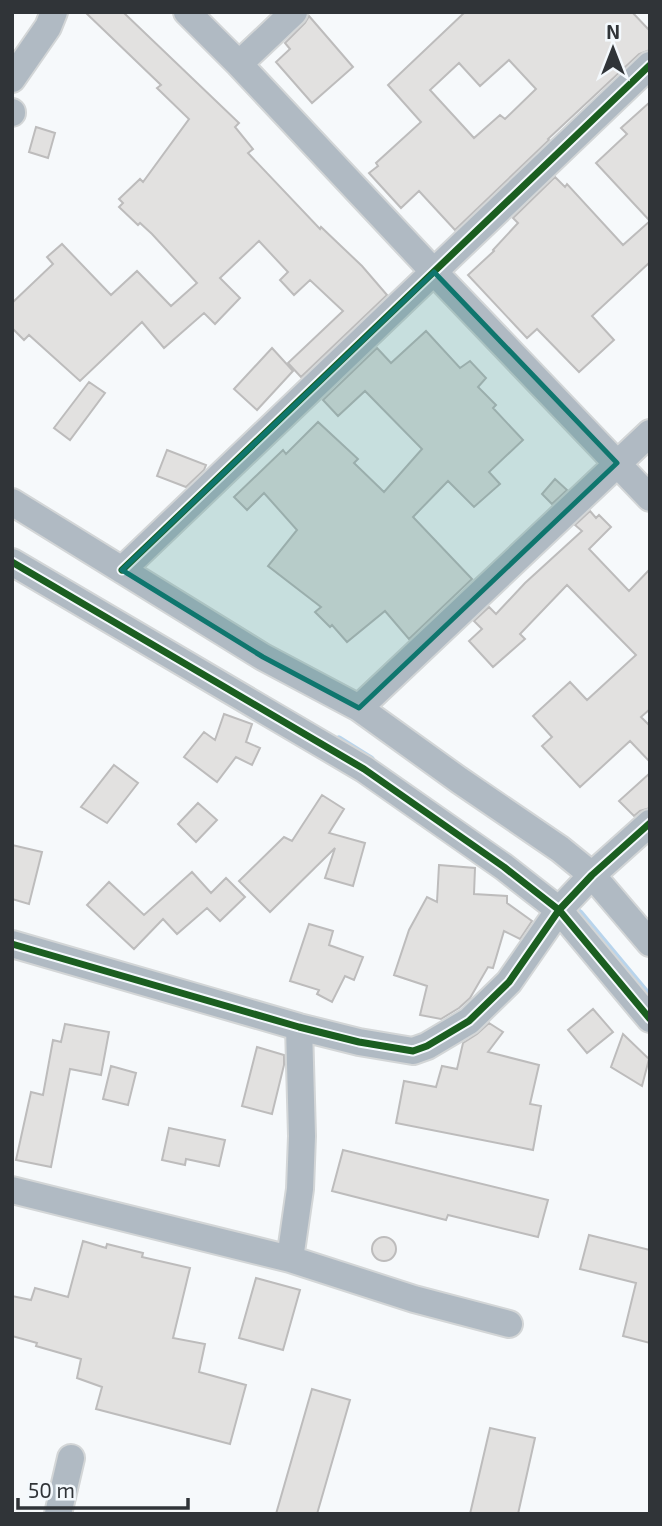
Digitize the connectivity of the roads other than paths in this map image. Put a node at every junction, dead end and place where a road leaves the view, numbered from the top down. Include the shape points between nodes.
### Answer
1 (54, 12) edge
2 (187, 12) edge
3 (294, 12) edge
4 (239, 64) junction
5 (650, 65) edge
6 (12, 79) edge
7 (434, 272) junction
8 (650, 433) edge
9 (617, 463) junction
10 (650, 498) edge
11 (12, 502) edge
12 (12, 562) edge
13 (122, 570) junction
14 (359, 708) junction
15 (650, 823) edge
16 (592, 875) junction
17 (559, 910) junction
18 (650, 943) edge
19 (12, 944) edge
20 (650, 1019) edge
21 (299, 1027) junction
22 (12, 1189) edge
23 (290, 1259) junction
24 (509, 1324) dead end
25 (71, 1458) dead end
26 (58, 1514) edge

1 - 6 street
2 - 4 street
3 - 4 street
4 - 7 street
5 - 7 street
7 - 9 street
7 - 13 street
8 - 9 street
9 - 10 street
9 - 14 street
11 - 13 street
12 - 17 street via 364,769
13 - 14 street via 263,657
14 - 16 street
15 - 16 street
16 - 17 street
16 - 18 street
17 - 20 street
17 - 21 street via 509,982 469,1021 427,1046 413,1051
19 - 21 street
21 - 23 street via 300,1189
22 - 23 street
23 - 24 street
25 - 26 street

